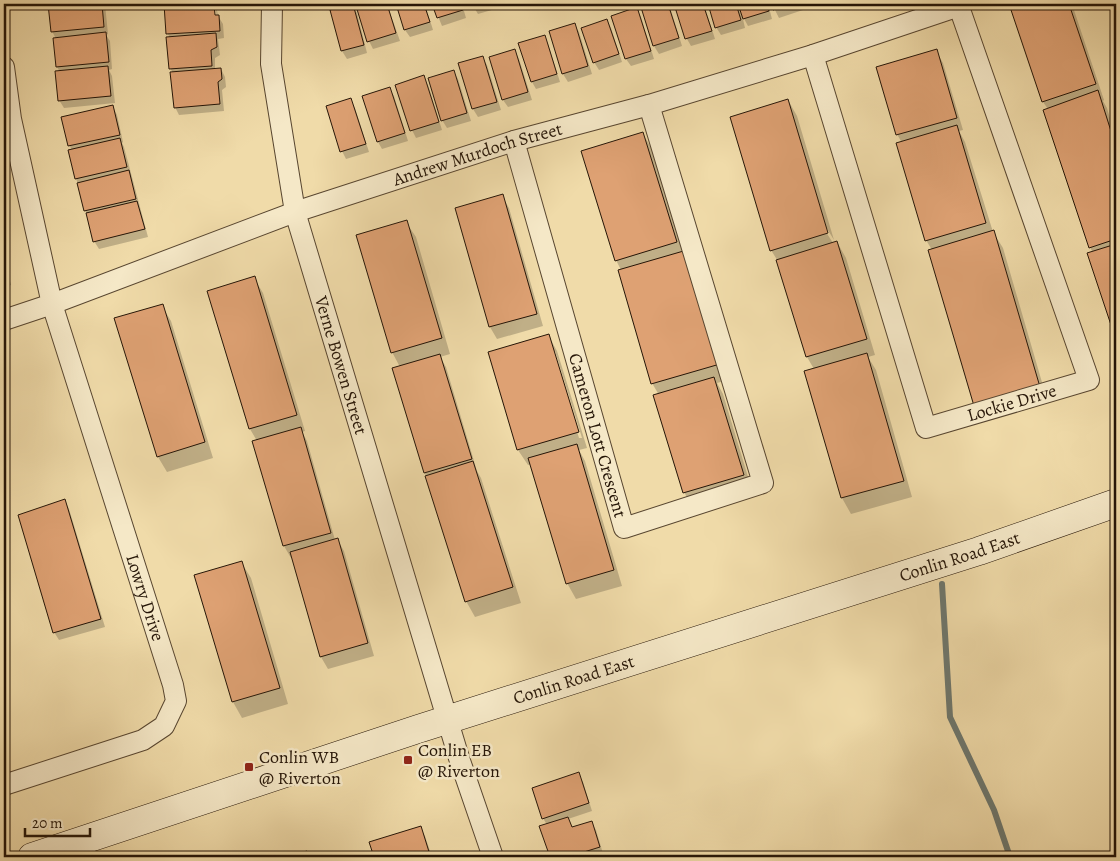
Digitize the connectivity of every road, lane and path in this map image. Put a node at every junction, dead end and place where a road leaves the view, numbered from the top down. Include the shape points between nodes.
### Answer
1 (272, 4) edge
2 (959, 5) edge
3 (813, 55) junction
4 (4, 68) edge
5 (649, 105) junction
6 (514, 141) junction
7 (295, 212) junction
8 (52, 304) junction
9 (4, 320) edge
10 (1116, 503) edge
11 (448, 719) junction
12 (4, 785) edge
13 (32, 857) edge
14 (493, 857) edge

1 - 7 street, Verne Bowen Street via 271,64
2 - 3 street, Andrew Murdoch Street
2 - 3 street, Lockie Drive via 1089,380 926,428
3 - 5 street, Andrew Murdoch Street
4 - 8 street, Lowry Drive via 11,119
5 - 6 street, Andrew Murdoch Street
5 - 6 street, Cameron Lott Crescent via 763,483 624,528
6 - 7 street, Andrew Murdoch Street
7 - 8 street, Andrew Murdoch Street
7 - 11 street, Verne Bowen Street
8 - 9 street, Andrew Murdoch Street
8 - 12 street, Lowry Drive via 176,701 164,726 143,740
10 - 11 street, Conlin Road East via 979,551
11 - 13 street, Conlin Road East
11 - 14 street, Verne Bowen Street

